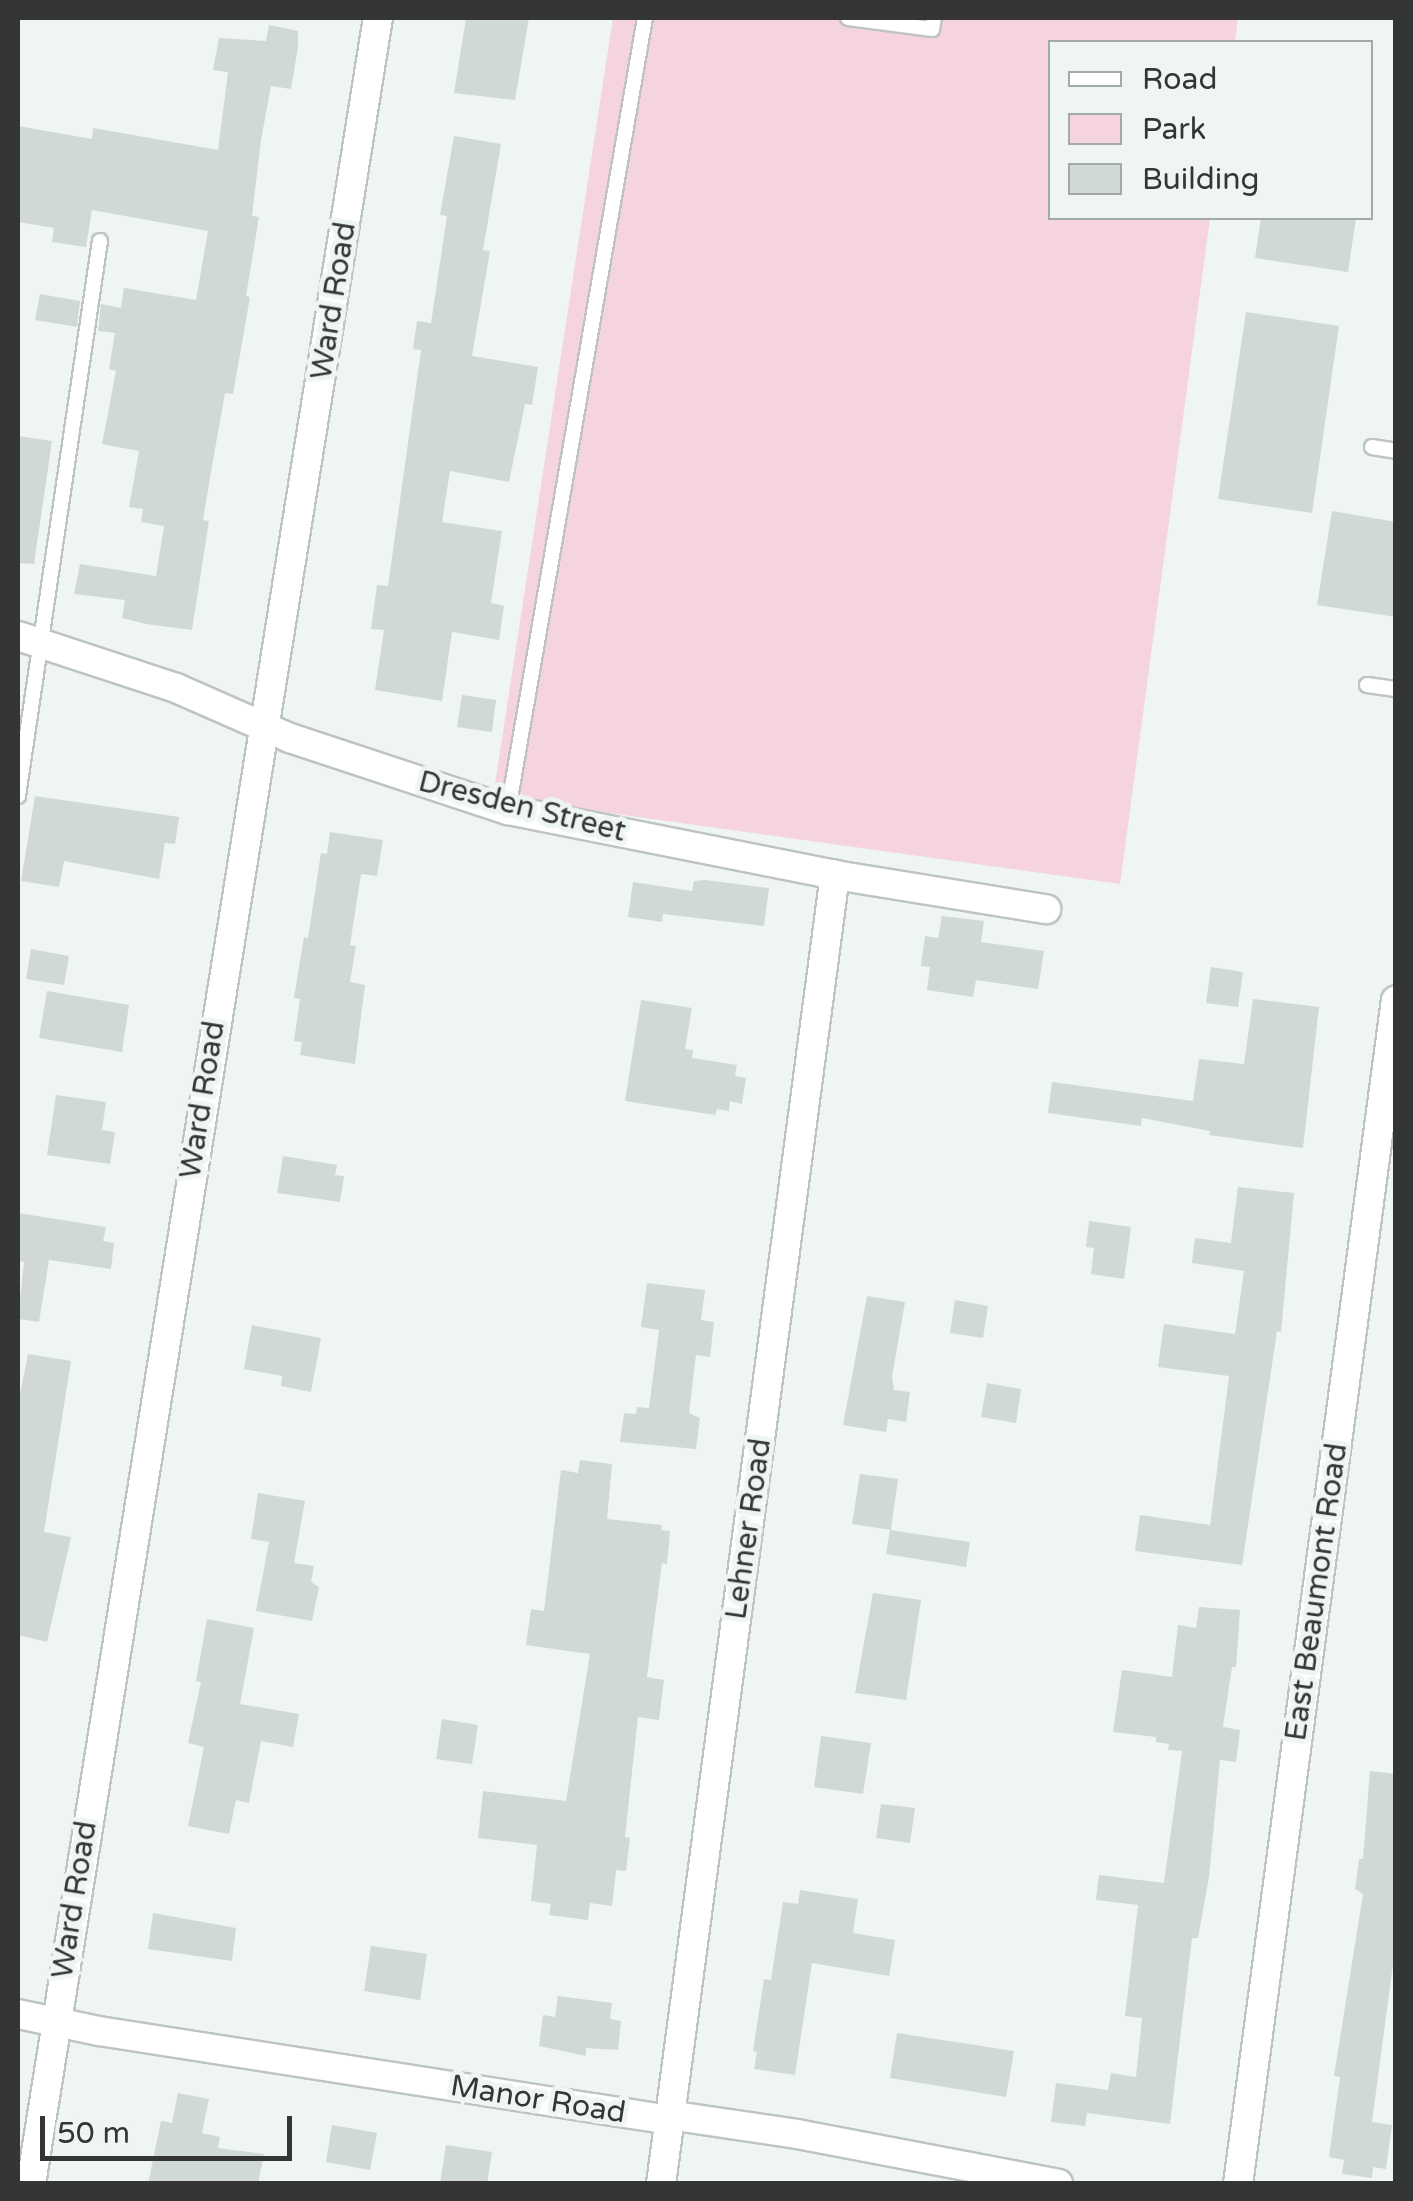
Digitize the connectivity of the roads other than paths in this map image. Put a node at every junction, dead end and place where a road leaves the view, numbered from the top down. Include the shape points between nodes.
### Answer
1 (378, 18) edge
2 (645, 18) edge
3 (848, 18) edge
4 (934, 18) edge
5 (100, 242) dead end
6 (1372, 447) dead end
7 (1396, 451) edge
8 (30, 640) edge
9 (1367, 684) dead end
10 (1396, 689) edge
11 (264, 725) junction
12 (18, 796) edge
13 (508, 810) junction
14 (836, 875) junction
15 (1046, 910) dead end
16 (1396, 1000) edge
17 (18, 2014) edge
18 (56, 2021) junction
19 (670, 2118) junction
20 (31, 2184) edge
21 (661, 2184) edge
22 (1058, 2184) edge
23 (1238, 2184) edge

1 - 11 street, Ward Road
2 - 13 lane
3 - 4 lane via 932,29
5 - 8 lane
6 - 7 lane
8 - 11 street, Dresden Street
8 - 12 lane
9 - 10 lane
11 - 13 street, Dresden Street via 412,782
11 - 18 street, Ward Road
13 - 14 street, Dresden Street
14 - 15 street, Dresden Street
14 - 19 street, Lehner Road
16 - 23 street, East Beaumont Road
17 - 18 street, Manor Road
18 - 19 street, Manor Road
18 - 20 street, Ward Road
19 - 21 street, Lehner Road
19 - 22 street, Manor Road via 798,2134

